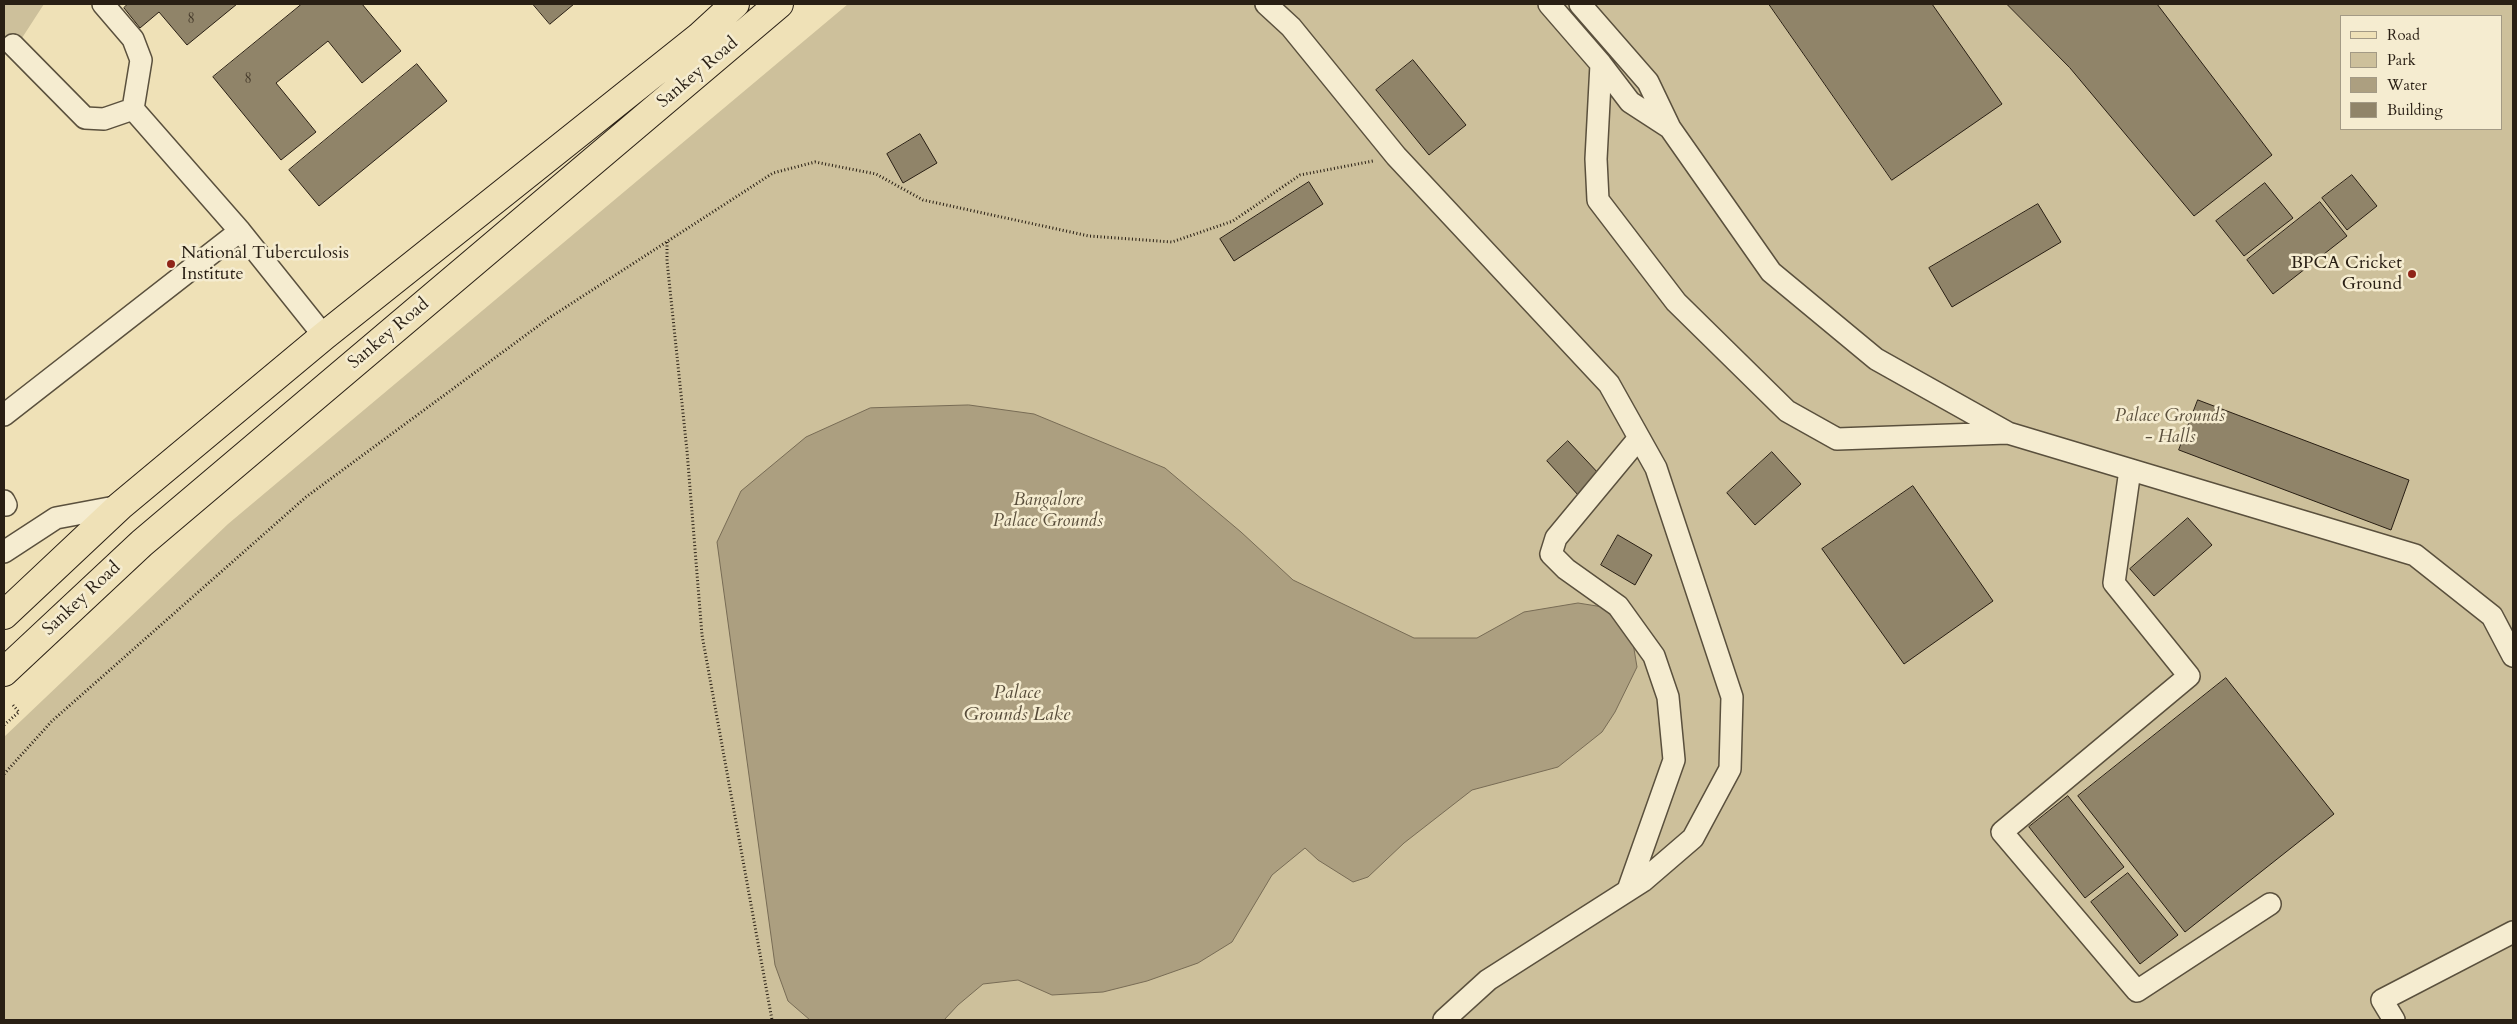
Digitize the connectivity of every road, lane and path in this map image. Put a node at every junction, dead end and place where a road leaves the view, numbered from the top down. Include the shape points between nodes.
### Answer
1 (102, 4) edge
2 (1266, 4) edge
3 (1549, 4) edge
4 (1580, 4) edge
5 (730, 5) edge
6 (777, 5) edge
7 (14, 45) dead end
8 (1601, 64) junction
9 (133, 109) junction
10 (1670, 128) junction
11 (1396, 156) junction
12 (240, 232) junction
13 (667, 242) junction
14 (324, 336) junction
15 (4, 415) edge
16 (2008, 433) junction
17 (1639, 438) junction
18 (2130, 470) junction
19 (120, 506) junction
20 (4, 552) edge
21 (4, 615) edge
22 (2513, 656) edge
23 (4, 672) edge
24 (12, 704) dead end
25 (4, 725) edge
26 (4, 774) edge
27 (1628, 890) junction
28 (2270, 904) dead end
29 (2513, 932) edge
30 (772, 1020) edge
31 (1444, 1020) edge
32 (2394, 1020) edge

1 - 9 street via 133,39 142,60
2 - 11 street via 1291,27
3 - 8 street
4 - 10 street via 1648,82
5 - 14 main road, Sankey Road via 699,37
6 - 23 main road, Sankey Road via 142,543
7 - 9 street via 85,118 104,119
8 - 10 street via 1630,102
8 - 16 street via 1596,159 1598,200 1676,302 1787,411 1837,438
9 - 12 street
10 - 16 street via 1771,272 1876,359
11 - 13 path via 1300,175 1233,221 1172,242 1089,236 923,200 876,174 815,162 773,173
11 - 17 street via 1608,384
12 - 14 street
12 - 15 street
13 - 26 path via 550,318 306,497 52,720
13 - 30 path via 702,636
14 - 19 main road, Sankey Road
16 - 18 street
17 - 27 street via 1656,468 1732,697 1730,769 1693,838
17 - 27 street via 1556,538 1551,554 1566,569 1618,606 1654,656 1668,697 1674,760
18 - 22 street via 2415,555 2492,616
18 - 28 street via 2114,583 2190,676 2002,832 2136,991
19 - 20 street via 56,518
19 - 21 main road, Sankey Road
24 - 25 path via 20,712
27 - 31 street via 1488,980
29 - 32 street via 2382,1000

